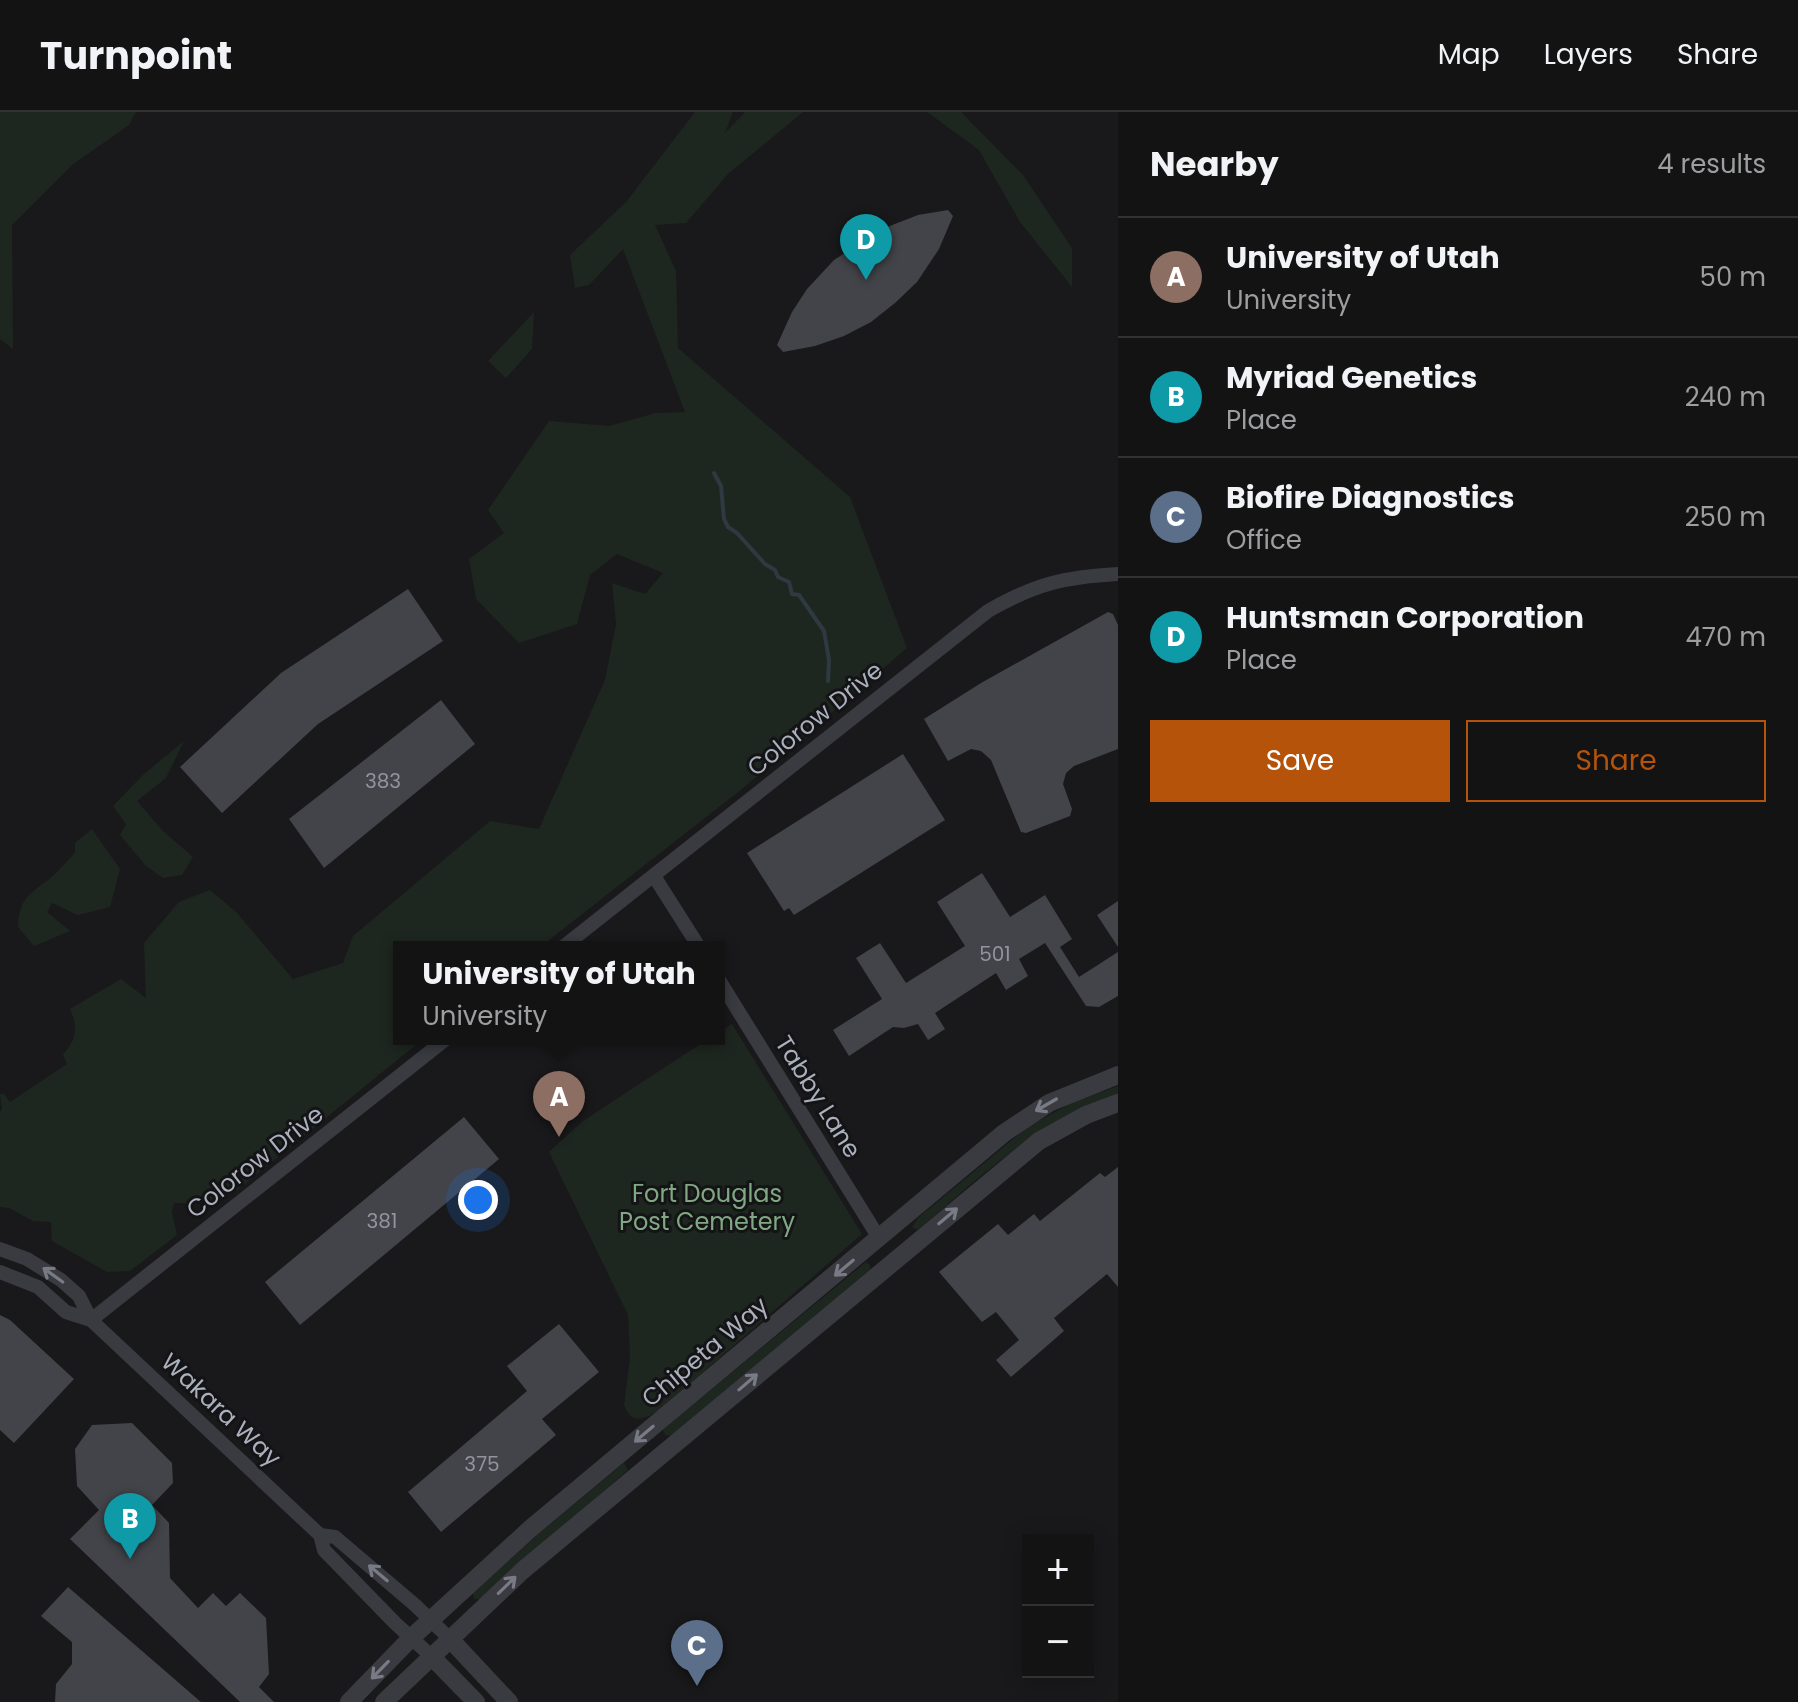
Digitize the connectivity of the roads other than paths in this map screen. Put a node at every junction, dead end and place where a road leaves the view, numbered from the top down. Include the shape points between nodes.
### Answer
1 (1118, 574) edge
2 (654, 876) junction
3 (571, 941) edge
4 (695, 941) edge
5 (725, 990) edge
6 (438, 1045) edge
7 (1118, 1075) edge
8 (1118, 1103) edge
9 (879, 1238) junction
10 (0, 1249) edge
11 (0, 1272) edge
12 (91, 1320) junction
13 (320, 1535) junction
14 (432, 1620) junction
15 (411, 1638) junction
16 (450, 1639) junction
17 (431, 1656) junction
18 (349, 1702) edge
19 (384, 1702) edge
20 (476, 1702) edge
21 (509, 1702) edge

1 - 2 street, Colorow Drive via 1050,582 988,611
2 - 3 street, Colorow Drive
2 - 4 street
5 - 9 street, Tabby Lane
6 - 12 street, Colorow Drive
7 -> 9 street, Chipeta Way via 1071,1092 1026,1117
16 -> 8 street, Chipeta Way via 534,1561 1039,1141
9 -> 14 street, Chipeta Way via 530,1529
12 -> 10 street, Wakara Way via 79,1296 61,1280
11 - 12 street, Wakara Way via 38,1287 66,1312
12 - 13 street, Wakara Way
14 -> 13 street, Wakara Way via 335,1537
13 - 15 street, Wakara Way via 324,1550
14 - 15 street, Chipeta Way
14 - 16 street, Wakara Way
15 - 17 street, Wakara Way
15 -> 18 street, Chipeta Way
16 - 17 street, Chipeta Way
16 - 21 street, Wakara Way
17 - 19 street, Chipeta Way
17 - 20 street, Wakara Way

